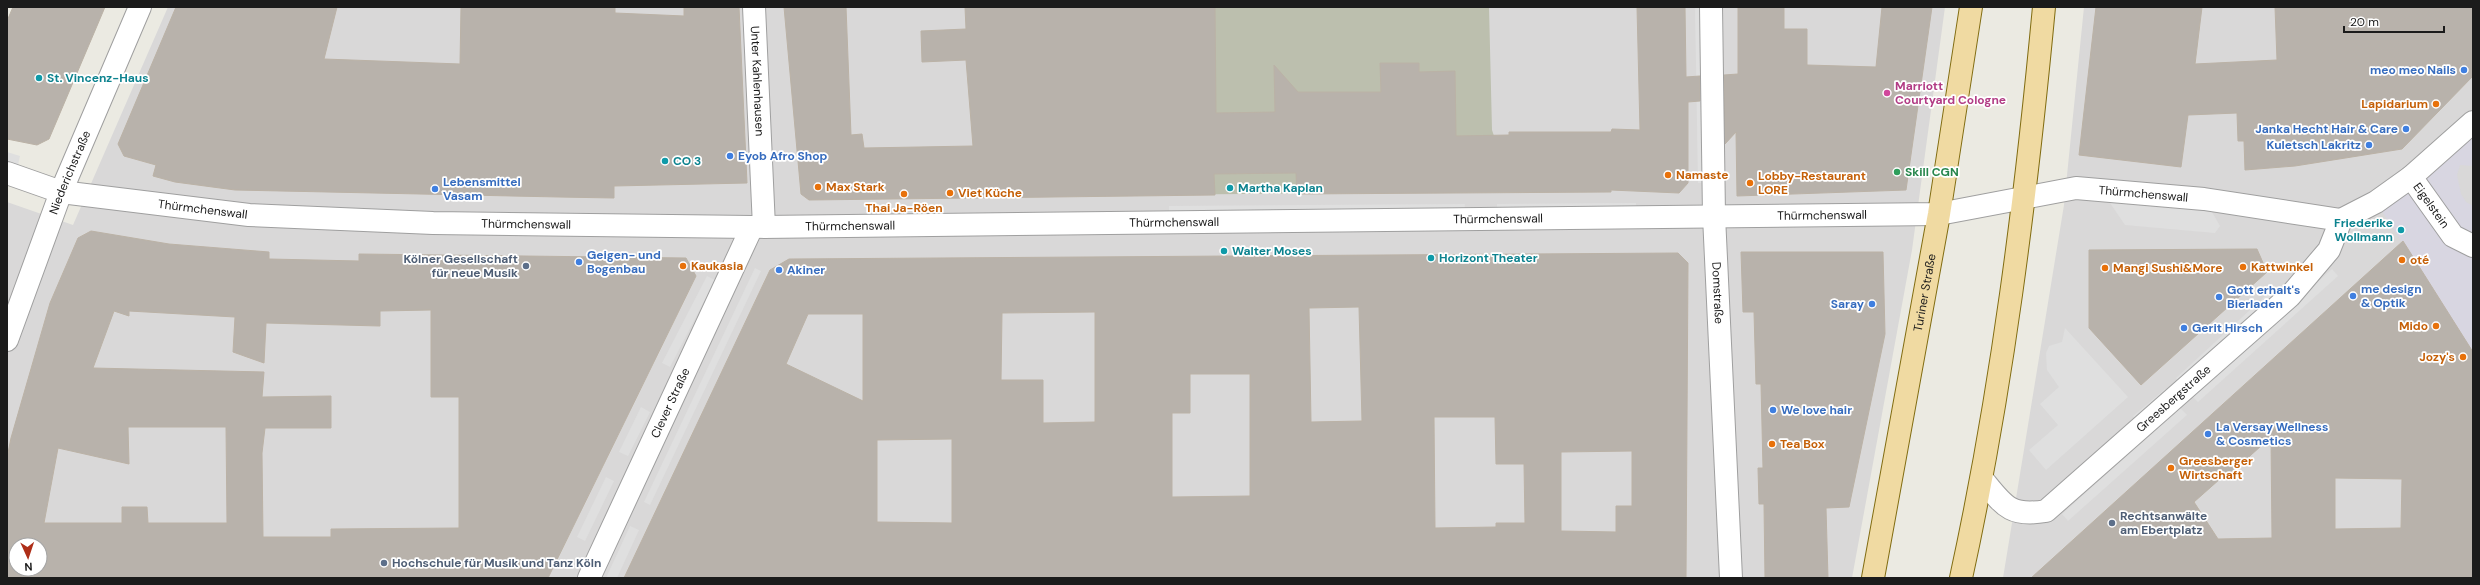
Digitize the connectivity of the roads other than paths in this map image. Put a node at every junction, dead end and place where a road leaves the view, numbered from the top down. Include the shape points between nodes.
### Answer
1 (140, 7) edge
2 (754, 7) edge
3 (1710, 7) edge
4 (1971, 7) edge
5 (2044, 7) edge
6 (2473, 122) edge
7 (7, 174) edge
8 (2411, 177) junction
9 (61, 192) junction
10 (2023, 198) junction
11 (1939, 214) junction
12 (1714, 216) junction
13 (2341, 220) junction
14 (758, 227) junction
15 (2473, 246) edge
16 (7, 340) edge
17 (1983, 480) junction
18 (589, 578) edge
19 (1731, 578) edge
20 (1873, 578) edge
21 (1961, 578) edge

1 - 9 street, Niederichstraße
2 - 14 street, Unter Kahlenhausen
3 - 12 street, Domstraße
4 - 11 main road, Turiner Straße
5 - 10 main road via 2030,156
6 - 8 street, Eigelstein
7 - 9 street, Thürmchenswall
8 - 13 street, Eigelstein via 2376,202
8 - 15 street, Eigelstein via 2453,236
9 - 14 street, Thürmchenswall via 249,215 433,223
9 - 16 street, Niederichstraße
10 - 11 street, Thürmchenswall
10 - 13 street, Thürmchenswall via 2076,188 2204,199
10 - 17 main road
11 - 12 street, Thürmchenswall
11 - 20 main road, Turiner Straße
12 - 14 street, Thürmchenswall
12 - 19 street, Domstraße
13 - 17 street, Greesbergstraße via 2329,250 2290,296 2046,511 2025,514 2004,505
14 - 18 street, Clever Straße
17 - 21 main road

